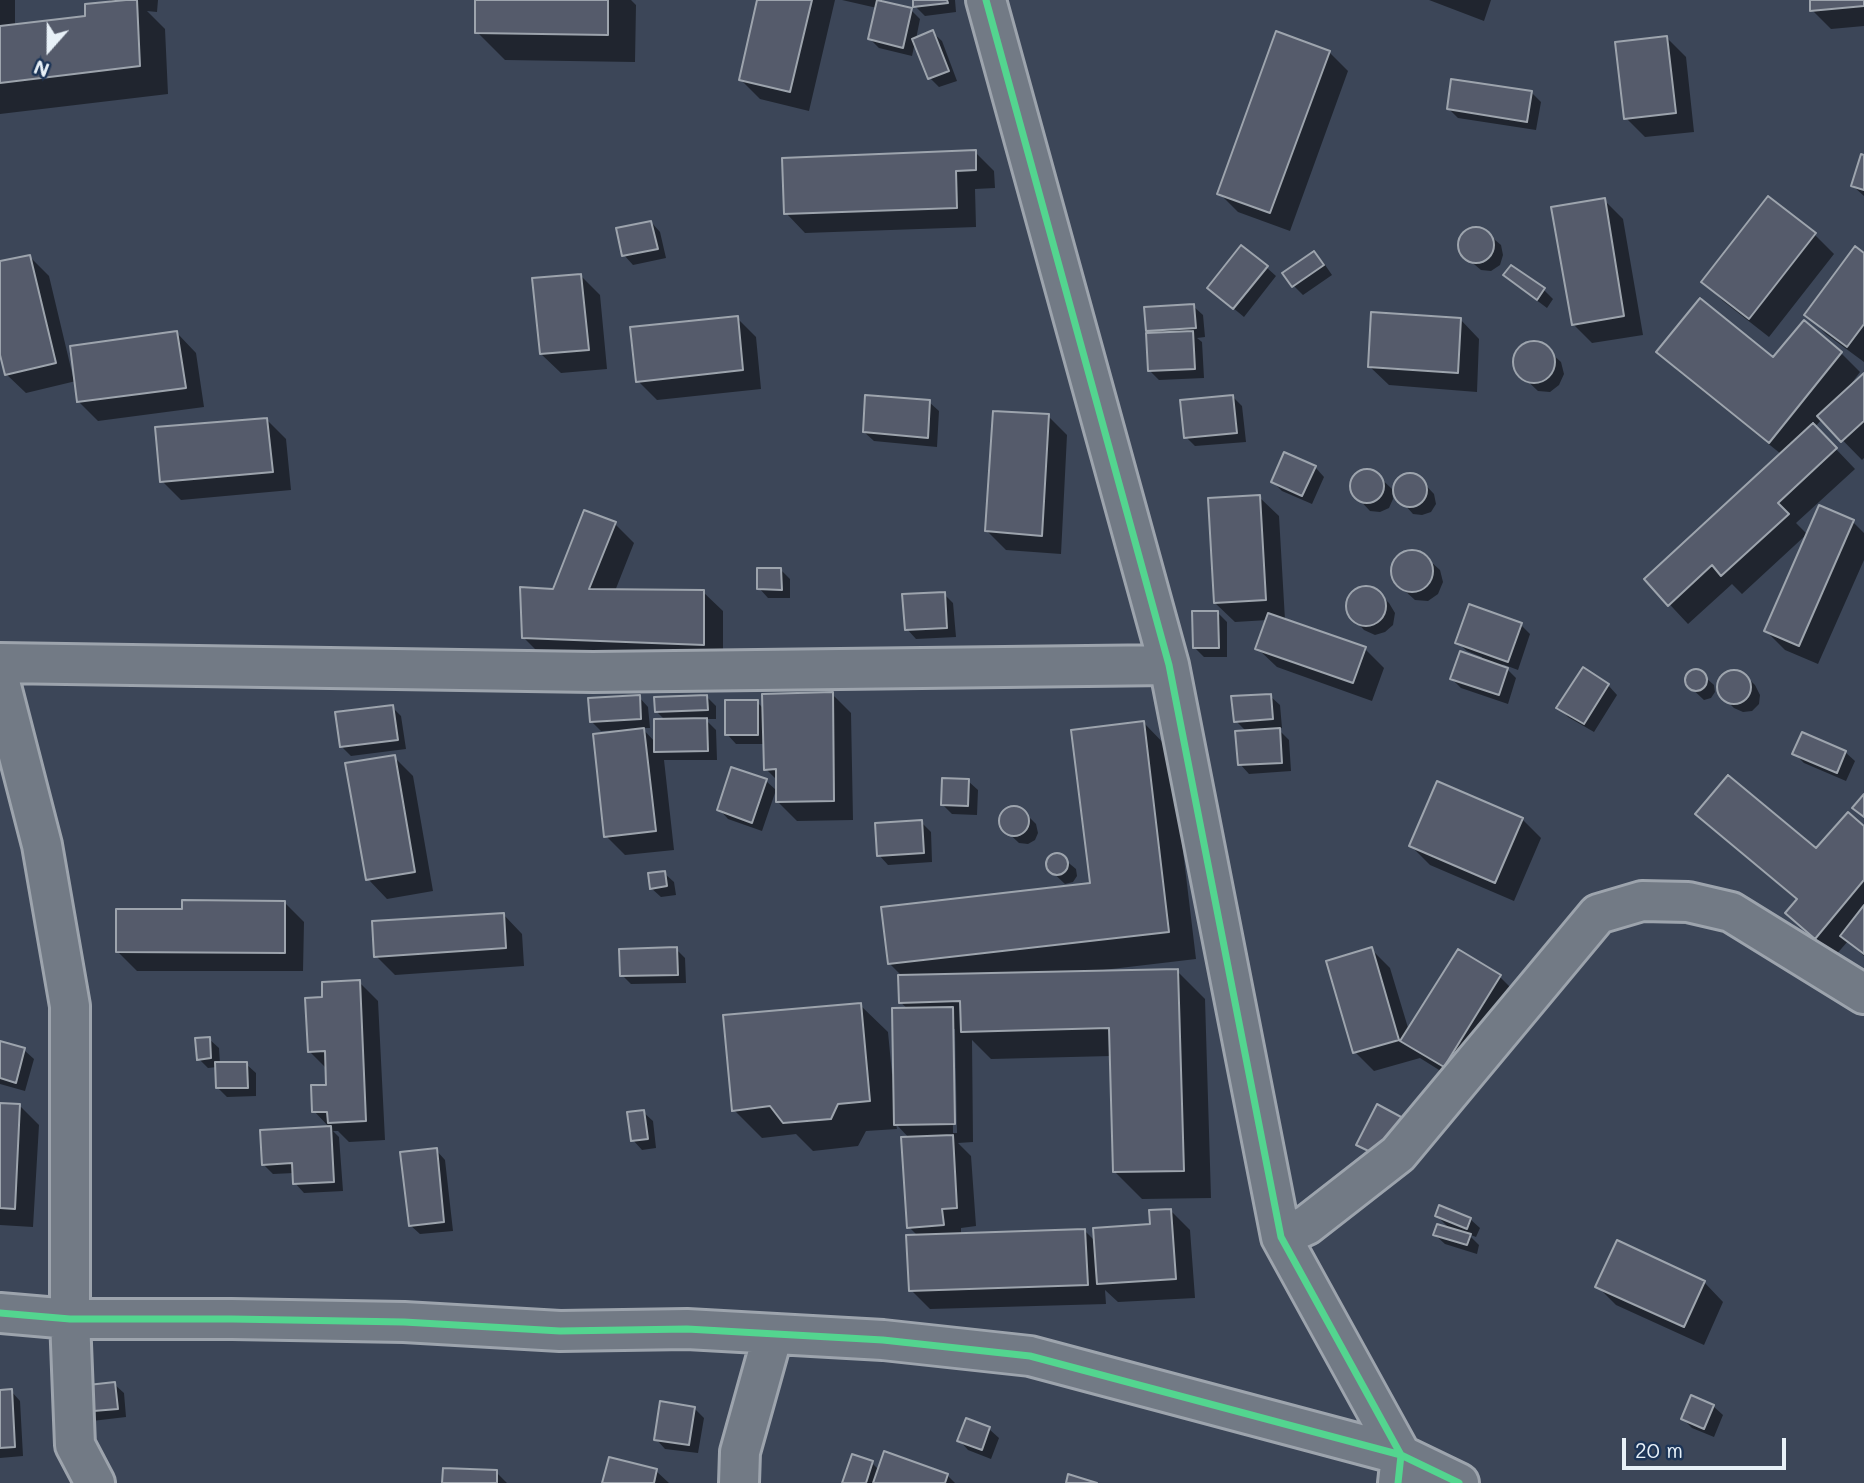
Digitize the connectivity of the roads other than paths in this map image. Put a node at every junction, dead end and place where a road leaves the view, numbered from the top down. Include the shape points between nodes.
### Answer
1 (986, 0) edge
2 (0, 663) edge
3 (1169, 665) junction
4 (0, 682) edge
5 (1864, 994) edge
6 (1281, 1237) junction
7 (0, 1313) edge
8 (70, 1319) junction
9 (773, 1334) junction
10 (1400, 1469) edge
11 (95, 1483) edge
12 (739, 1483) edge
13 (1459, 1483) edge

1 - 3 street
2 - 3 street via 593,672
3 - 6 street
4 - 8 street via 42,845 70,1006
5 - 6 street via 1731,912 1688,902 1642,901 1598,914 1398,1154 1307,1225
6 - 10 street
7 - 8 street
8 - 9 street via 391,1322 560,1332 687,1329
8 - 11 street via 75,1445
9 - 10 street via 1030,1356
9 - 12 street via 740,1452
10 - 13 street

